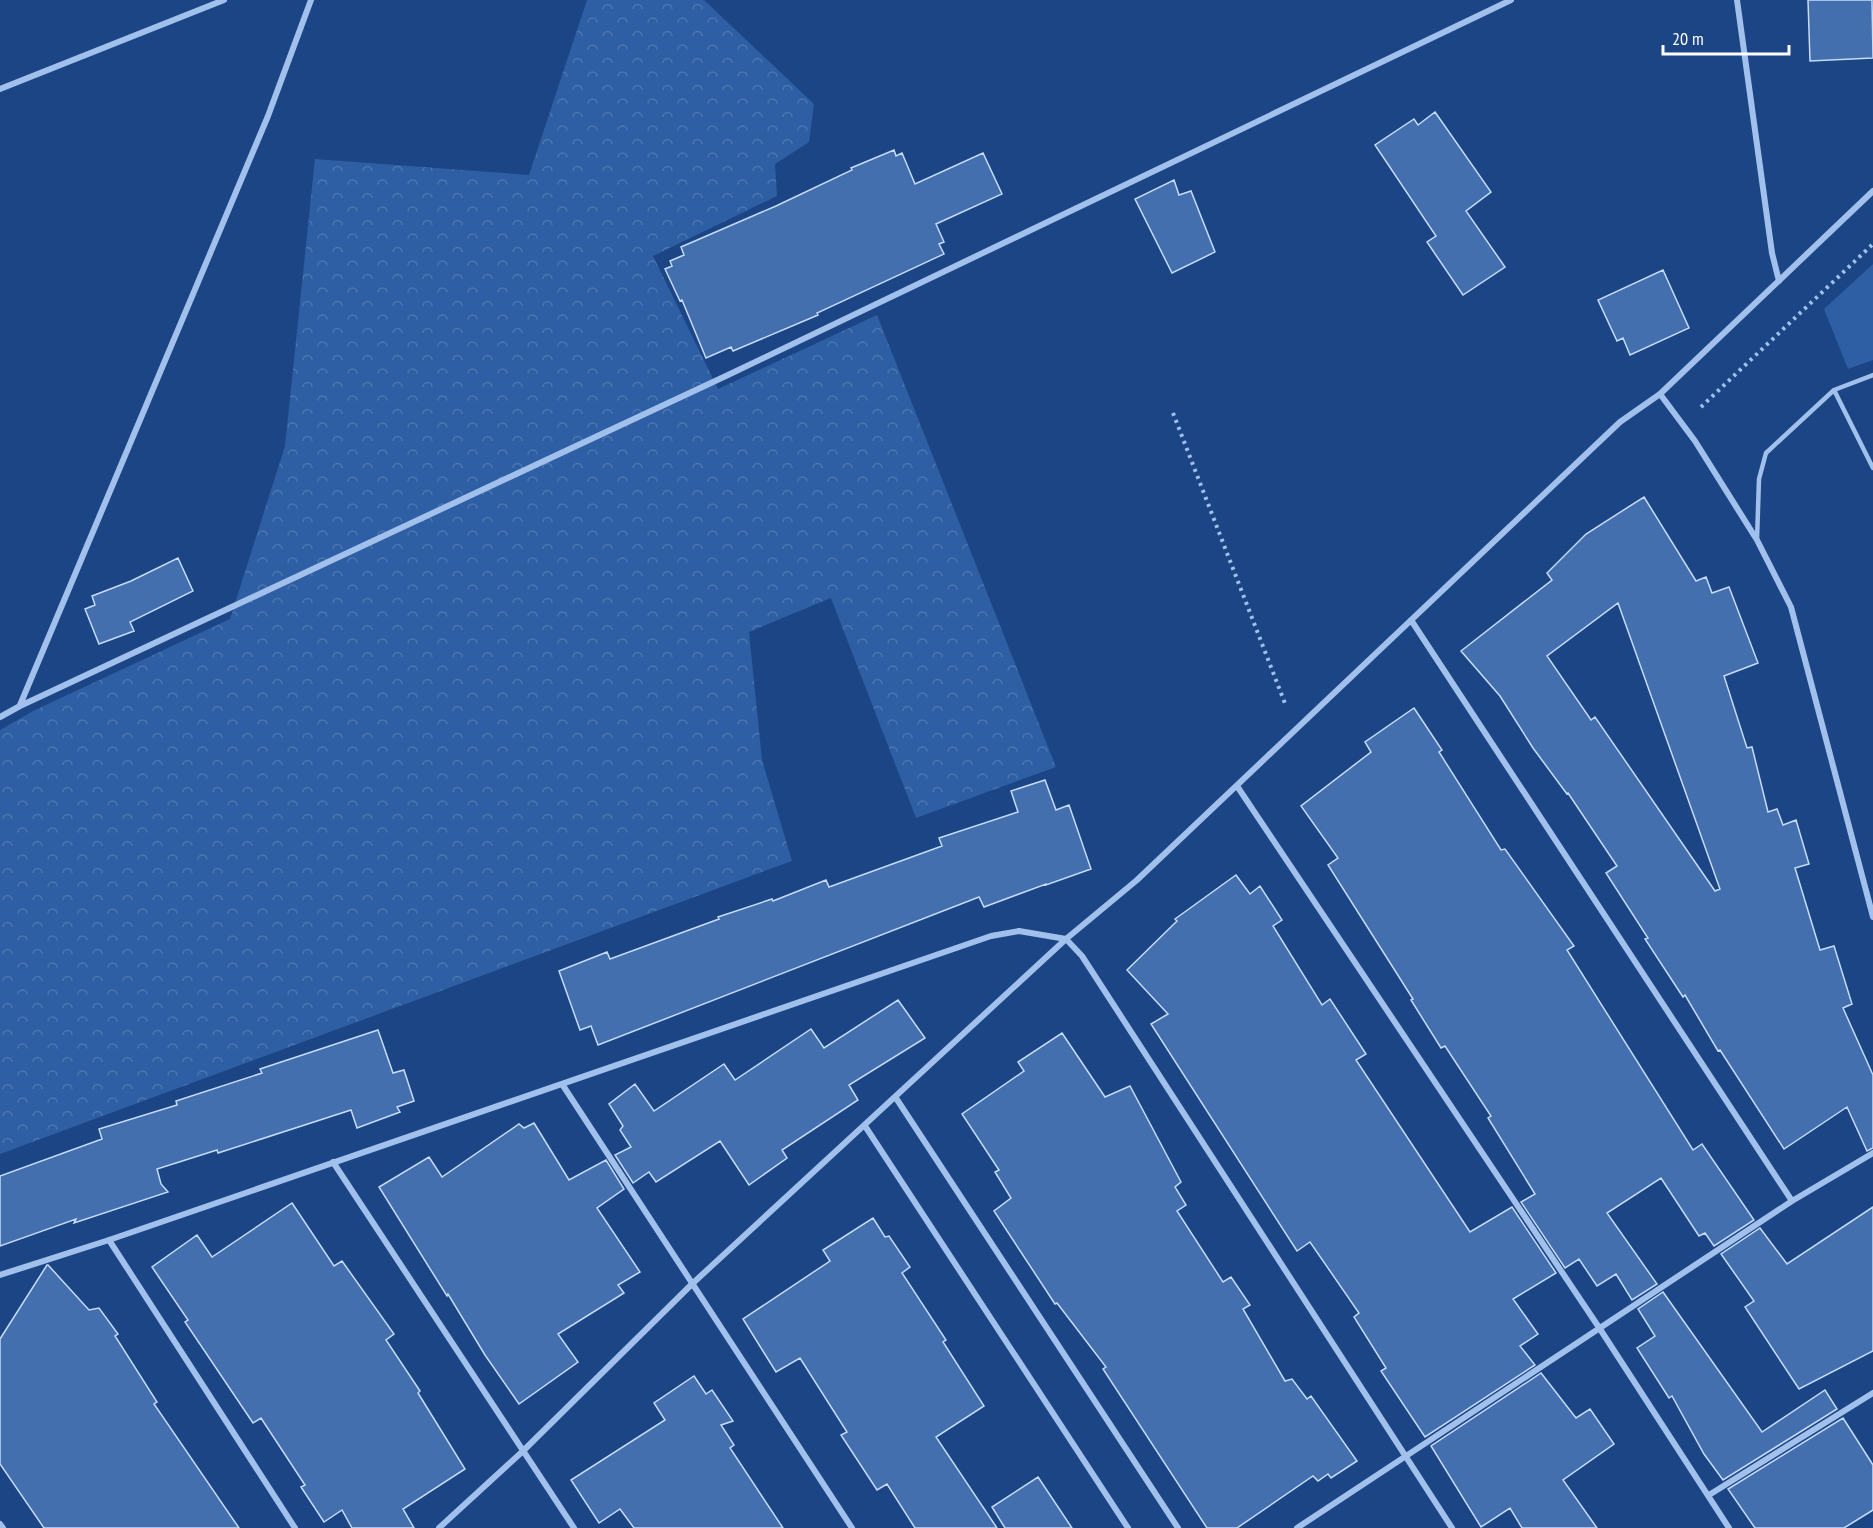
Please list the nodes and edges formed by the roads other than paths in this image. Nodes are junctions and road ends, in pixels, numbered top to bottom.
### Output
1 (224, 0) edge
2 (311, 0) edge
3 (1511, 0) edge
4 (1737, 0) edge
5 (0, 89) edge
6 (1873, 191) edge
7 (1779, 281) junction
8 (1873, 375) edge
9 (1834, 390) junction
10 (1660, 394) junction
11 (1873, 468) edge
12 (1757, 540) junction
13 (1411, 620) junction
14 (20, 705) junction
15 (0, 717) edge
16 (1237, 786) junction
17 (1873, 917) edge
18 (1066, 939) junction
19 (562, 1084) junction
20 (896, 1098) junction
21 (866, 1126) junction
22 (1873, 1153) edge
23 (333, 1162) junction
24 (1792, 1201) junction
25 (108, 1240) junction
26 (0, 1275) edge
27 (692, 1284) junction
28 (1600, 1329) junction
29 (1873, 1393) edge
30 (523, 1451) junction
31 (1406, 1456) junction
32 (1709, 1495) junction
33 (0, 1524) edge
34 (3, 1528) edge
35 (295, 1528) edge
36 (440, 1528) edge
37 (574, 1528) edge
38 (852, 1528) edge
39 (1128, 1528) edge
40 (1178, 1528) edge
41 (1297, 1528) edge
42 (1452, 1528) edge
43 (1729, 1528) edge

1 - 5 street
2 - 14 street
3 - 14 street
4 - 7 street
6 - 7 street
7 - 10 street
8 - 9 lane
9 - 11 lane
9 - 12 lane
10 - 12 street
10 - 13 street
12 - 17 street
13 - 16 street
13 - 24 street
14 - 15 street
16 - 18 street
16 - 28 street
18 - 19 street
18 - 20 street
18 - 31 street
19 - 23 street
19 - 27 street
20 - 21 street
20 - 40 street
21 - 27 street
21 - 39 street
22 - 24 street
23 - 25 street
23 - 30 street
24 - 28 street
25 - 26 street
25 - 35 street
27 - 30 street
27 - 38 street
28 - 31 street
28 - 32 street
29 - 32 street
30 - 36 street
30 - 37 street
31 - 41 street
31 - 42 street
32 - 43 street
33 - 34 street

